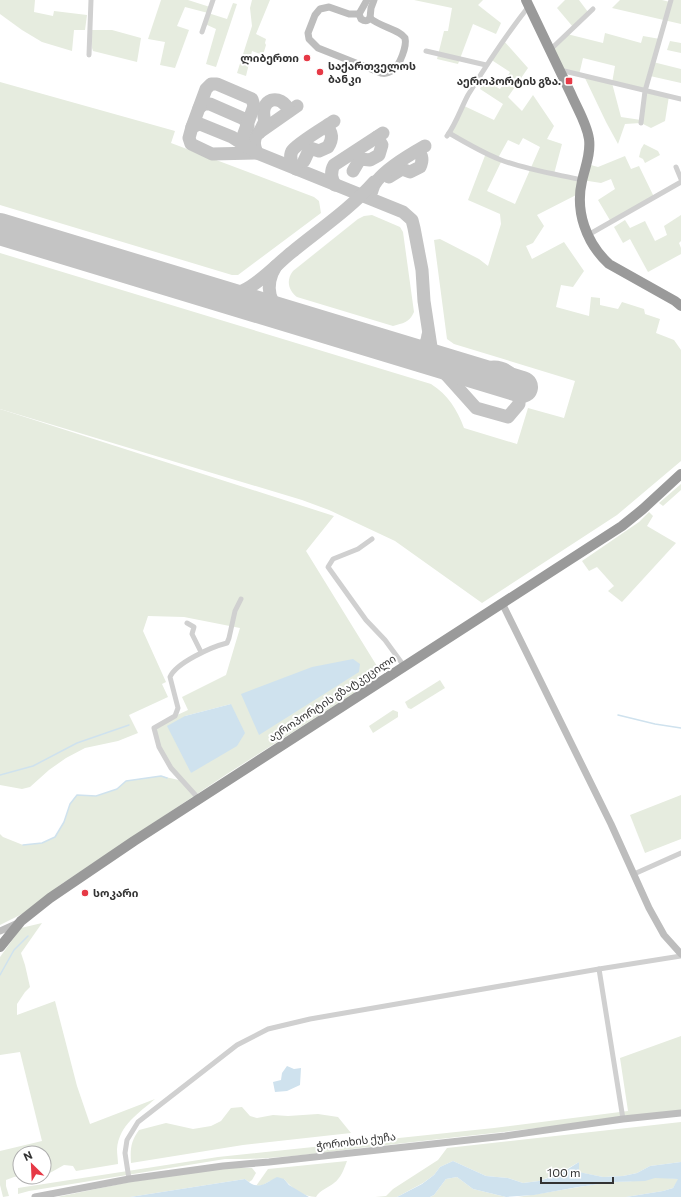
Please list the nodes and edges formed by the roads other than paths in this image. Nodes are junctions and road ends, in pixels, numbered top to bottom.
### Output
1 (91, 0) edge
2 (213, 0) edge
3 (367, 0) edge
4 (374, 0) edge
5 (671, 0) edge
6 (528, 2) edge
7 (593, 9) dead end
8 (361, 12) junction
9 (370, 15) junction
10 (202, 32) dead end
11 (550, 50) junction
12 (426, 51) dead end
13 (89, 55) dead end
14 (486, 65) junction
15 (560, 70) junction
16 (645, 90) junction
17 (681, 99) edge
18 (641, 123) dead end
19 (676, 167) dead end
20 (681, 179) edge
21 (582, 180) junction
22 (681, 182) edge
23 (588, 236) junction
24 (681, 306) edge
25 (681, 474) edge
26 (372, 539) dead end
27 (241, 599) dead end
28 (502, 603) junction
29 (187, 623) dead end
30 (201, 652) junction
31 (404, 666) junction
32 (199, 799) junction
33 (681, 853) edge
34 (634, 874) junction
35 (21, 921) junction
36 (0, 931) edge
37 (0, 948) edge
38 (681, 955) edge
39 (599, 969) junction
40 (681, 1113) edge
41 (623, 1119) junction
42 (128, 1179) junction
43 (35, 1197) edge

1 - 13 street
2 - 10 street
3 - 8 street
4 - 9 street
5 - 16 street
6 - 11 highway
6 - 14 street
7 - 11 street
8 - 9 street
8 - 9 street
8 - 9 street
11 - 15 highway
12 - 14 street
14 - 21 street
15 - 16 street
15 - 21 highway
16 - 17 street
16 - 18 street
19 - 20 street
21 - 23 highway
22 - 23 street
23 - 24 highway
25 - 28 highway, აეროპორტის გზატკეცილი
26 - 31 street
27 - 30 street
28 - 31 highway, აეროპორტის გზატკეცილი
28 - 34 street
29 - 30 street
30 - 32 street
31 - 32 highway, აეროპორტის გზატკეცილი
32 - 35 highway, აეროპორტის გზატკეცილი
33 - 34 street
34 - 38 street
35 - 36 street
35 - 37 highway, აეროპორტის გზატკეცილი
38 - 39 street
39 - 41 street
39 - 42 street
40 - 41 street, ჭოროხის ქუჩა
41 - 42 street, ჭოროხის ქუჩა
42 - 43 street, ჭოროხის ქუჩა

